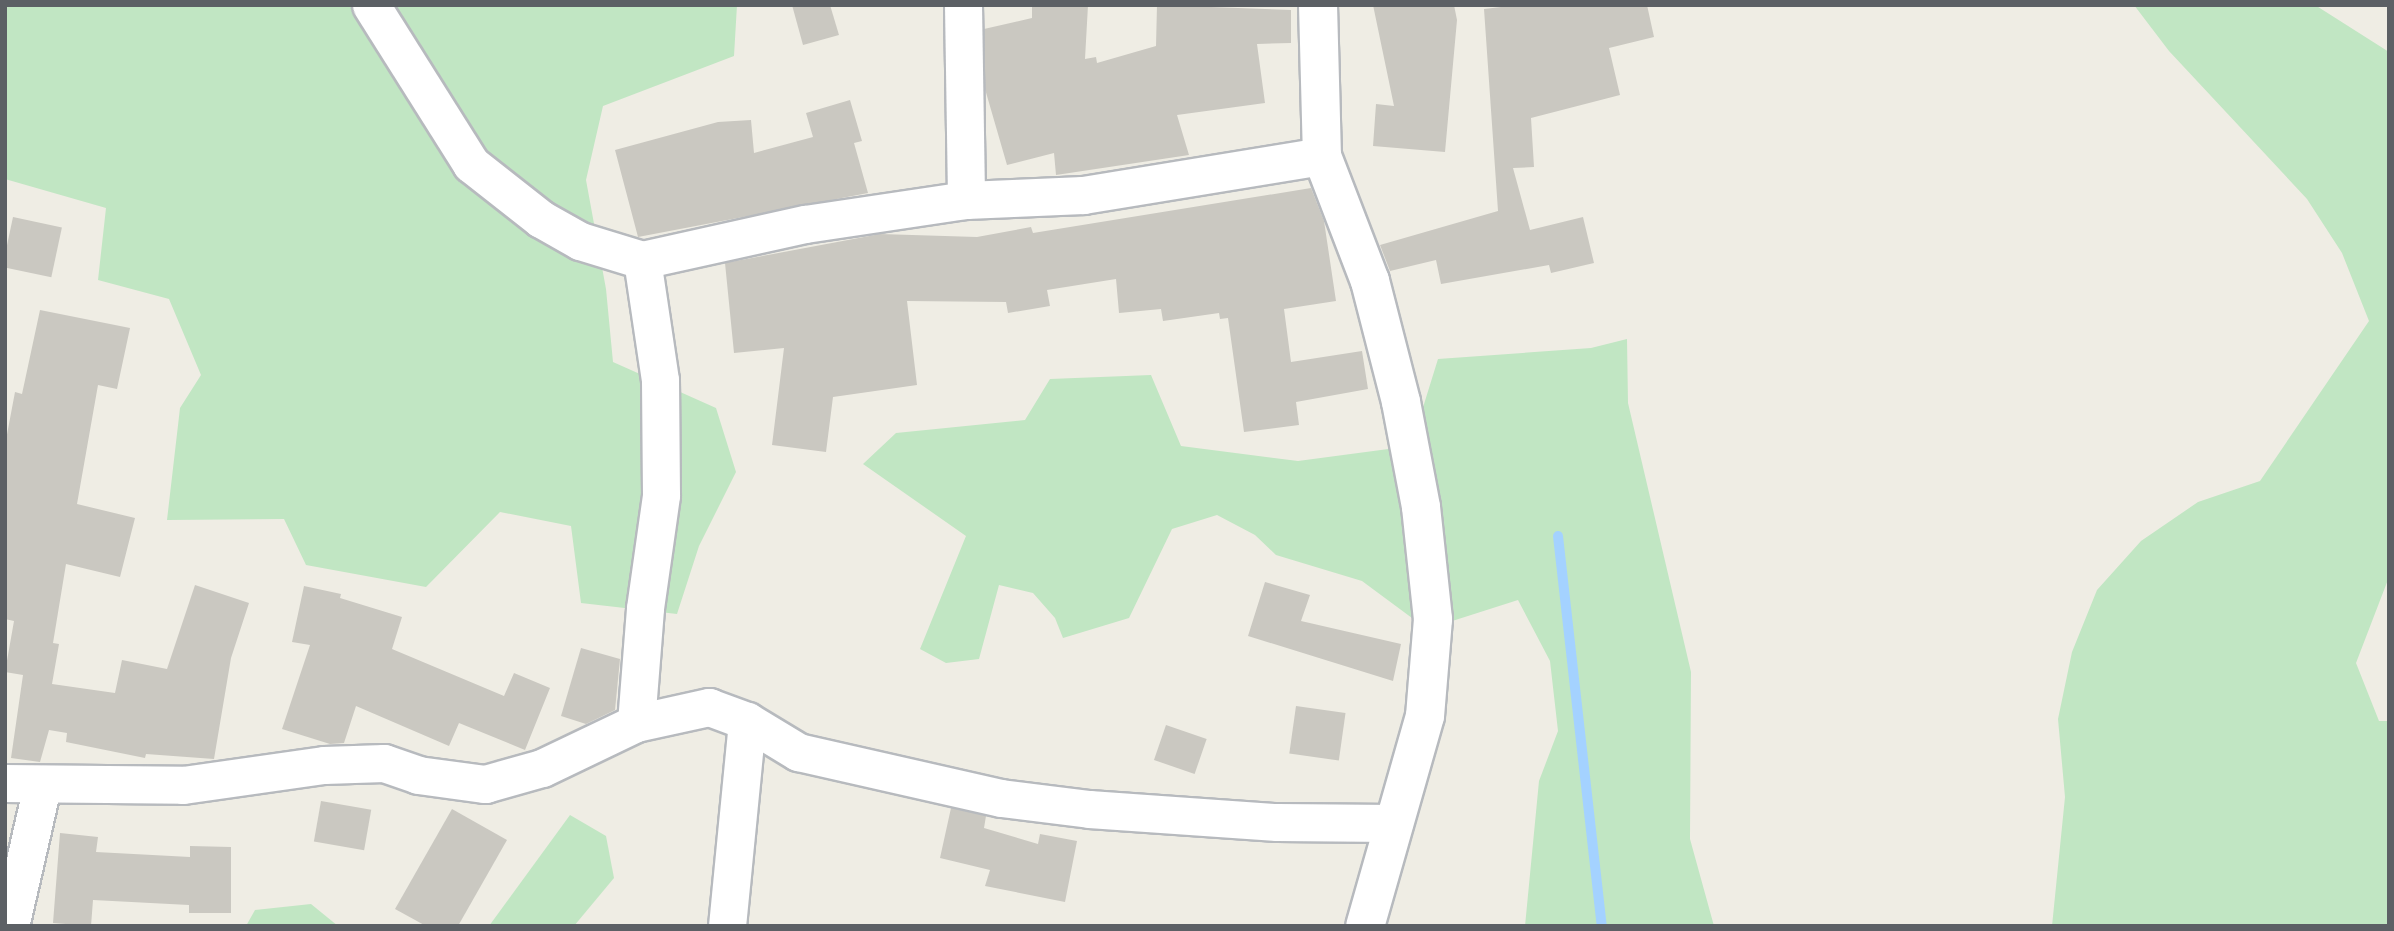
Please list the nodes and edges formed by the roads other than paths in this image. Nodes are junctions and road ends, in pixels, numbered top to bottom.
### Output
1 (371, 5) edge
2 (963, 5) edge
3 (1318, 5) edge
4 (1322, 156) junction
5 (966, 200) junction
6 (642, 260) junction
7 (747, 721) junction
8 (636, 723) junction
9 (5, 783) edge
10 (42, 786) junction
11 (1394, 823) junction
12 (10, 926) edge
13 (727, 926) edge
14 (1366, 926) edge

1 - 6 street
2 - 5 street
3 - 4 main road
4 - 5 street
4 - 11 main road
5 - 6 street
6 - 8 street
7 - 8 street
7 - 11 street
7 - 13 street
8 - 10 street
9 - 10 street
10 - 12 street
11 - 14 main road

